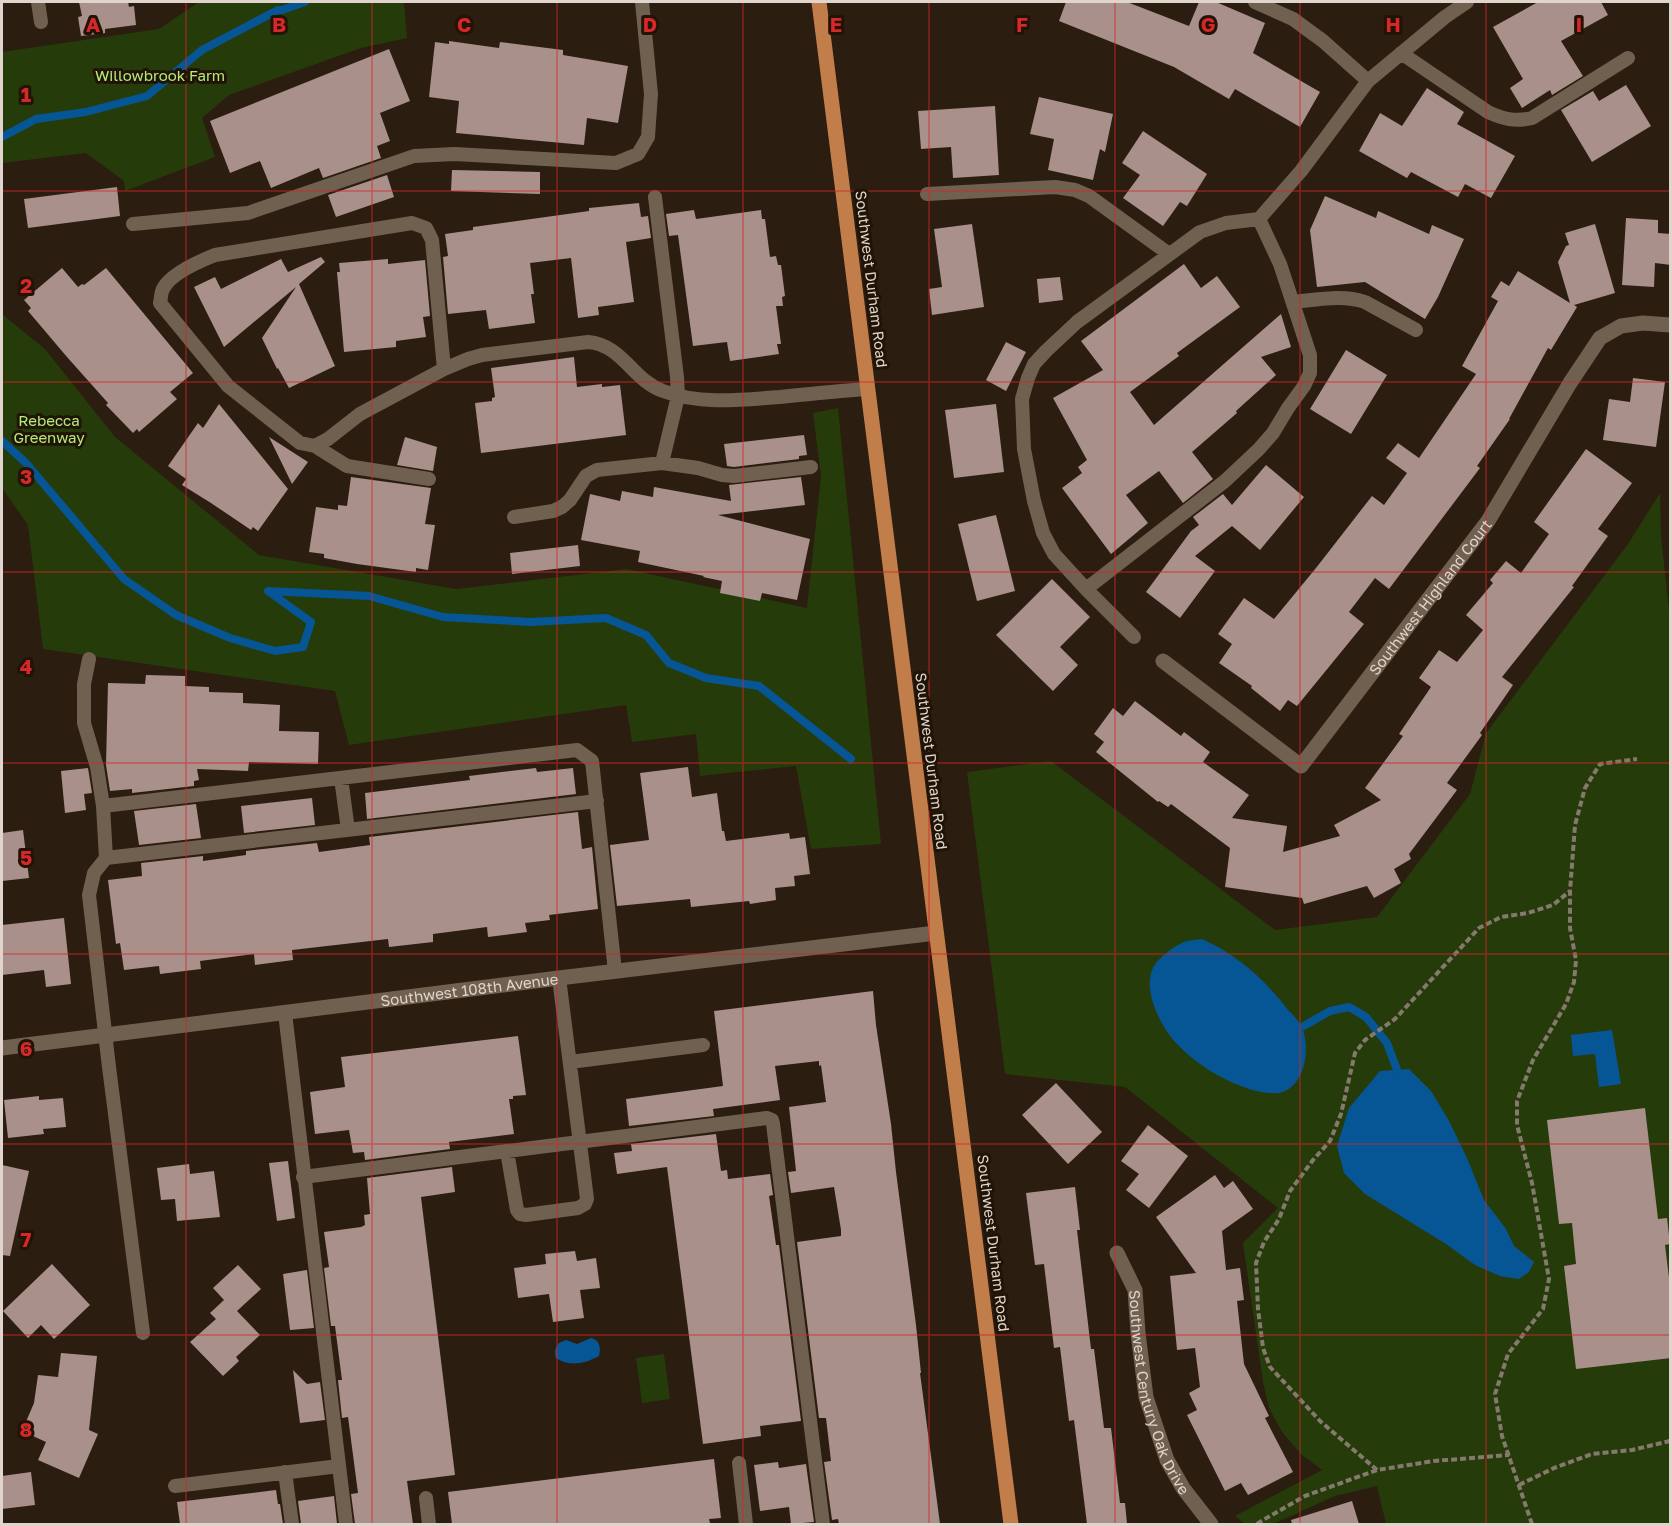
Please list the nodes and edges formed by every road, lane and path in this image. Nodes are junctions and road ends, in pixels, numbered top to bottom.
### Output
1 (38, 2) edge
2 (642, 2) edge
3 (819, 2) edge
4 (1255, 2) edge
5 (1467, 2) edge
6 (1282, 7) edge
7 (41, 22) dead end
8 (1401, 53) junction
9 (1628, 58) dead end
10 (1368, 81) junction
11 (927, 195) dead end
12 (655, 197) dead end
13 (1259, 219) junction
14 (134, 224) dead end
15 (1169, 254) junction
16 (1293, 302) junction
17 (1671, 325) edge
18 (1416, 330) dead end
19 (444, 369) junction
20 (867, 389) junction
21 (678, 396) junction
22 (315, 446) junction
23 (662, 463) junction
24 (811, 467) dead end
25 (429, 479) dead end
26 (514, 516) dead end
27 (1086, 589) junction
28 (1134, 637) dead end
29 (89, 659) dead end
30 (1163, 661) dead end
31 (1637, 759) dead end
32 (341, 778) junction
33 (597, 801) junction
34 (103, 806) junction
35 (348, 830) junction
36 (106, 858) junction
37 (1570, 891) junction
38 (936, 933) junction
39 (615, 971) junction
40 (559, 978) junction
41 (285, 1013) junction
42 (105, 1035) junction
43 (703, 1045) dead end
44 (2, 1048) edge
45 (570, 1062) junction
46 (580, 1142) junction
47 (507, 1151) junction
48 (303, 1177) junction
49 (1117, 1253) dead end
50 (143, 1333) dead end
51 (1671, 1441) edge
52 (1509, 1455) junction
53 (739, 1463) dead end
54 (339, 1466) junction
55 (1377, 1470) junction
56 (285, 1472) junction
57 (175, 1485) dead end
58 (1519, 1485) junction
59 (426, 1498) dead end
60 (292, 1524) edge
61 (346, 1524) edge
62 (429, 1524) edge
63 (747, 1524) edge
64 (823, 1524) edge
65 (1011, 1524) edge
66 (1211, 1524) edge
67 (1257, 1524) edge
68 (1532, 1524) edge

1 - 7 lane
2 - 14 lane
3 - 20 main road, Southwest Durham Road
4 - 6 lane
5 - 8 lane
6 - 10 lane
8 - 9 lane
8 - 10 lane
10 - 13 lane
11 - 15 lane
12 - 21 lane
13 - 15 lane
13 - 16 lane
15 - 27 lane
16 - 18 lane
16 - 27 lane
17 - 30 street, Southwest Highland Court
19 - 21 lane
19 - 22 lane
19 - 22 lane
20 - 21 lane
20 - 38 main road, Southwest Durham Road
21 - 23 lane
22 - 25 lane
23 - 24 lane
23 - 26 lane
27 - 28 lane
29 - 34 lane
31 - 37 path
32 - 33 lane
32 - 34 lane
32 - 35 lane
33 - 35 lane
33 - 39 lane
34 - 36 lane
35 - 36 lane
36 - 42 lane
37 - 52 path
37 - 55 path
38 - 39 street, Southwest 108th Avenue
38 - 65 main road, Southwest Durham Road
39 - 40 street, Southwest 108th Avenue
40 - 41 street, Southwest 108th Avenue
40 - 45 lane
41 - 42 street, Southwest 108th Avenue
41 - 48 lane
42 - 44 street, Southwest 108th Avenue
42 - 50 lane
43 - 45 lane
45 - 46 lane
46 - 47 lane
46 - 47 lane
46 - 64 lane
47 - 48 lane
48 - 54 lane
49 - 66 street, Southwest Century Oak Drive
51 - 58 path
52 - 55 path
52 - 58 path
53 - 63 lane
54 - 56 lane
54 - 61 lane
55 - 67 path
56 - 57 lane
56 - 60 lane
58 - 68 path
59 - 62 lane

